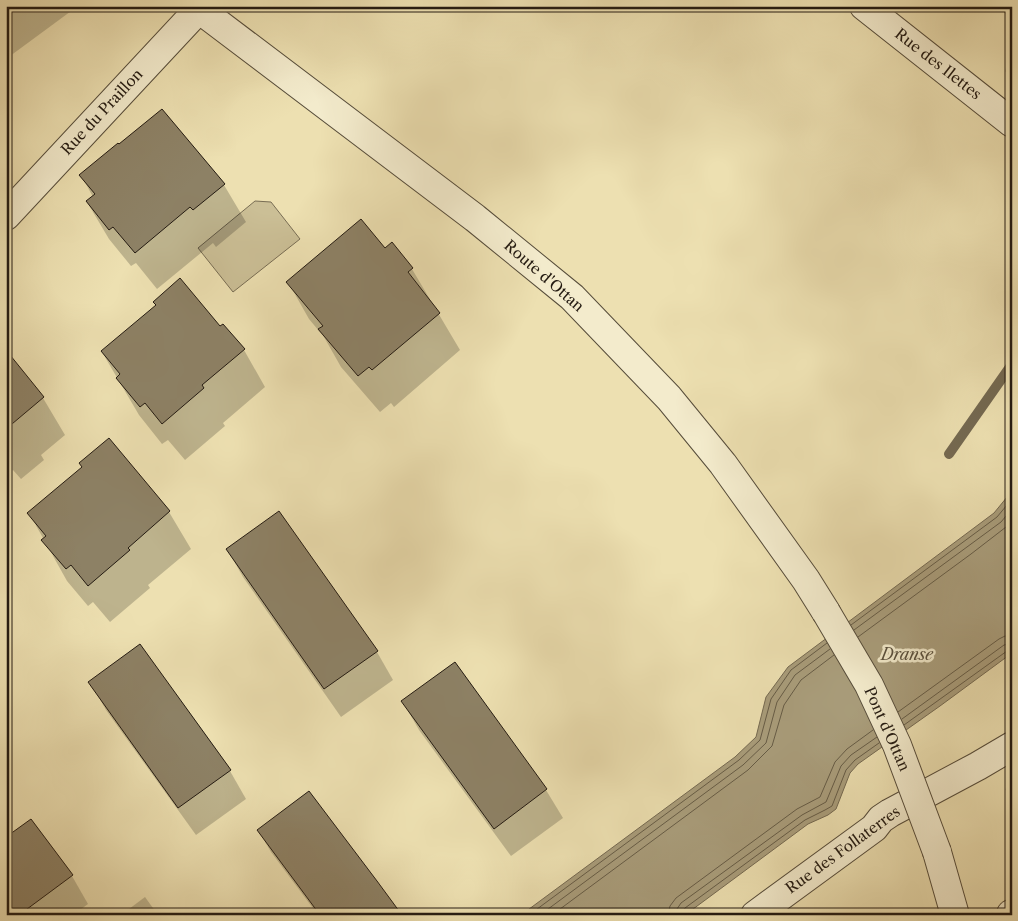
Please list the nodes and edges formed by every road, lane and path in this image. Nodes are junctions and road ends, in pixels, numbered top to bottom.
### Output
1 (864, 6) edge
2 (197, 7) edge
3 (1012, 123) edge
4 (6, 216) edge
5 (826, 612) joint
6 (1012, 746) edge
7 (755, 915) edge
8 (955, 915) edge

1 - 3 street, Rue des Ilettes
2 - 4 street, Rue du Praillon
2 - 5 street, Route d'Ottan
5 - 8 street, Pont d'Ottan, bridge
6 - 7 street, Rue des Follaterres

